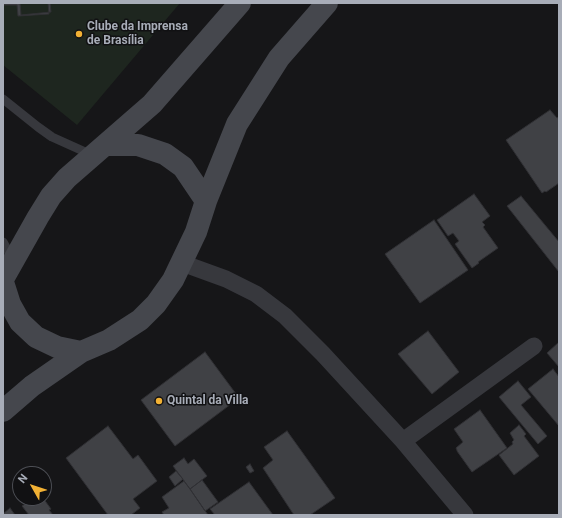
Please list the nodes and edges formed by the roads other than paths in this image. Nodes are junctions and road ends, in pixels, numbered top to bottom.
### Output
1 (240, 3) edge
2 (327, 3) edge
3 (3, 99) edge
4 (99, 151) junction
5 (206, 201) junction
6 (3, 242) edge
7 (182, 263) junction
8 (8, 270) edge
9 (3, 282) edge
10 (534, 346) dead end
11 (81, 352) junction
12 (3, 411) edge
13 (403, 440) junction
14 (465, 515) edge

1 - 4 main road
2 - 5 main road
3 - 4 lane
4 - 5 main road
4 - 8 main road
5 - 7 main road
6 - 8 lane
7 - 11 main road
7 - 13 street
9 - 11 main road
10 - 13 street
11 - 12 main road
13 - 14 street

